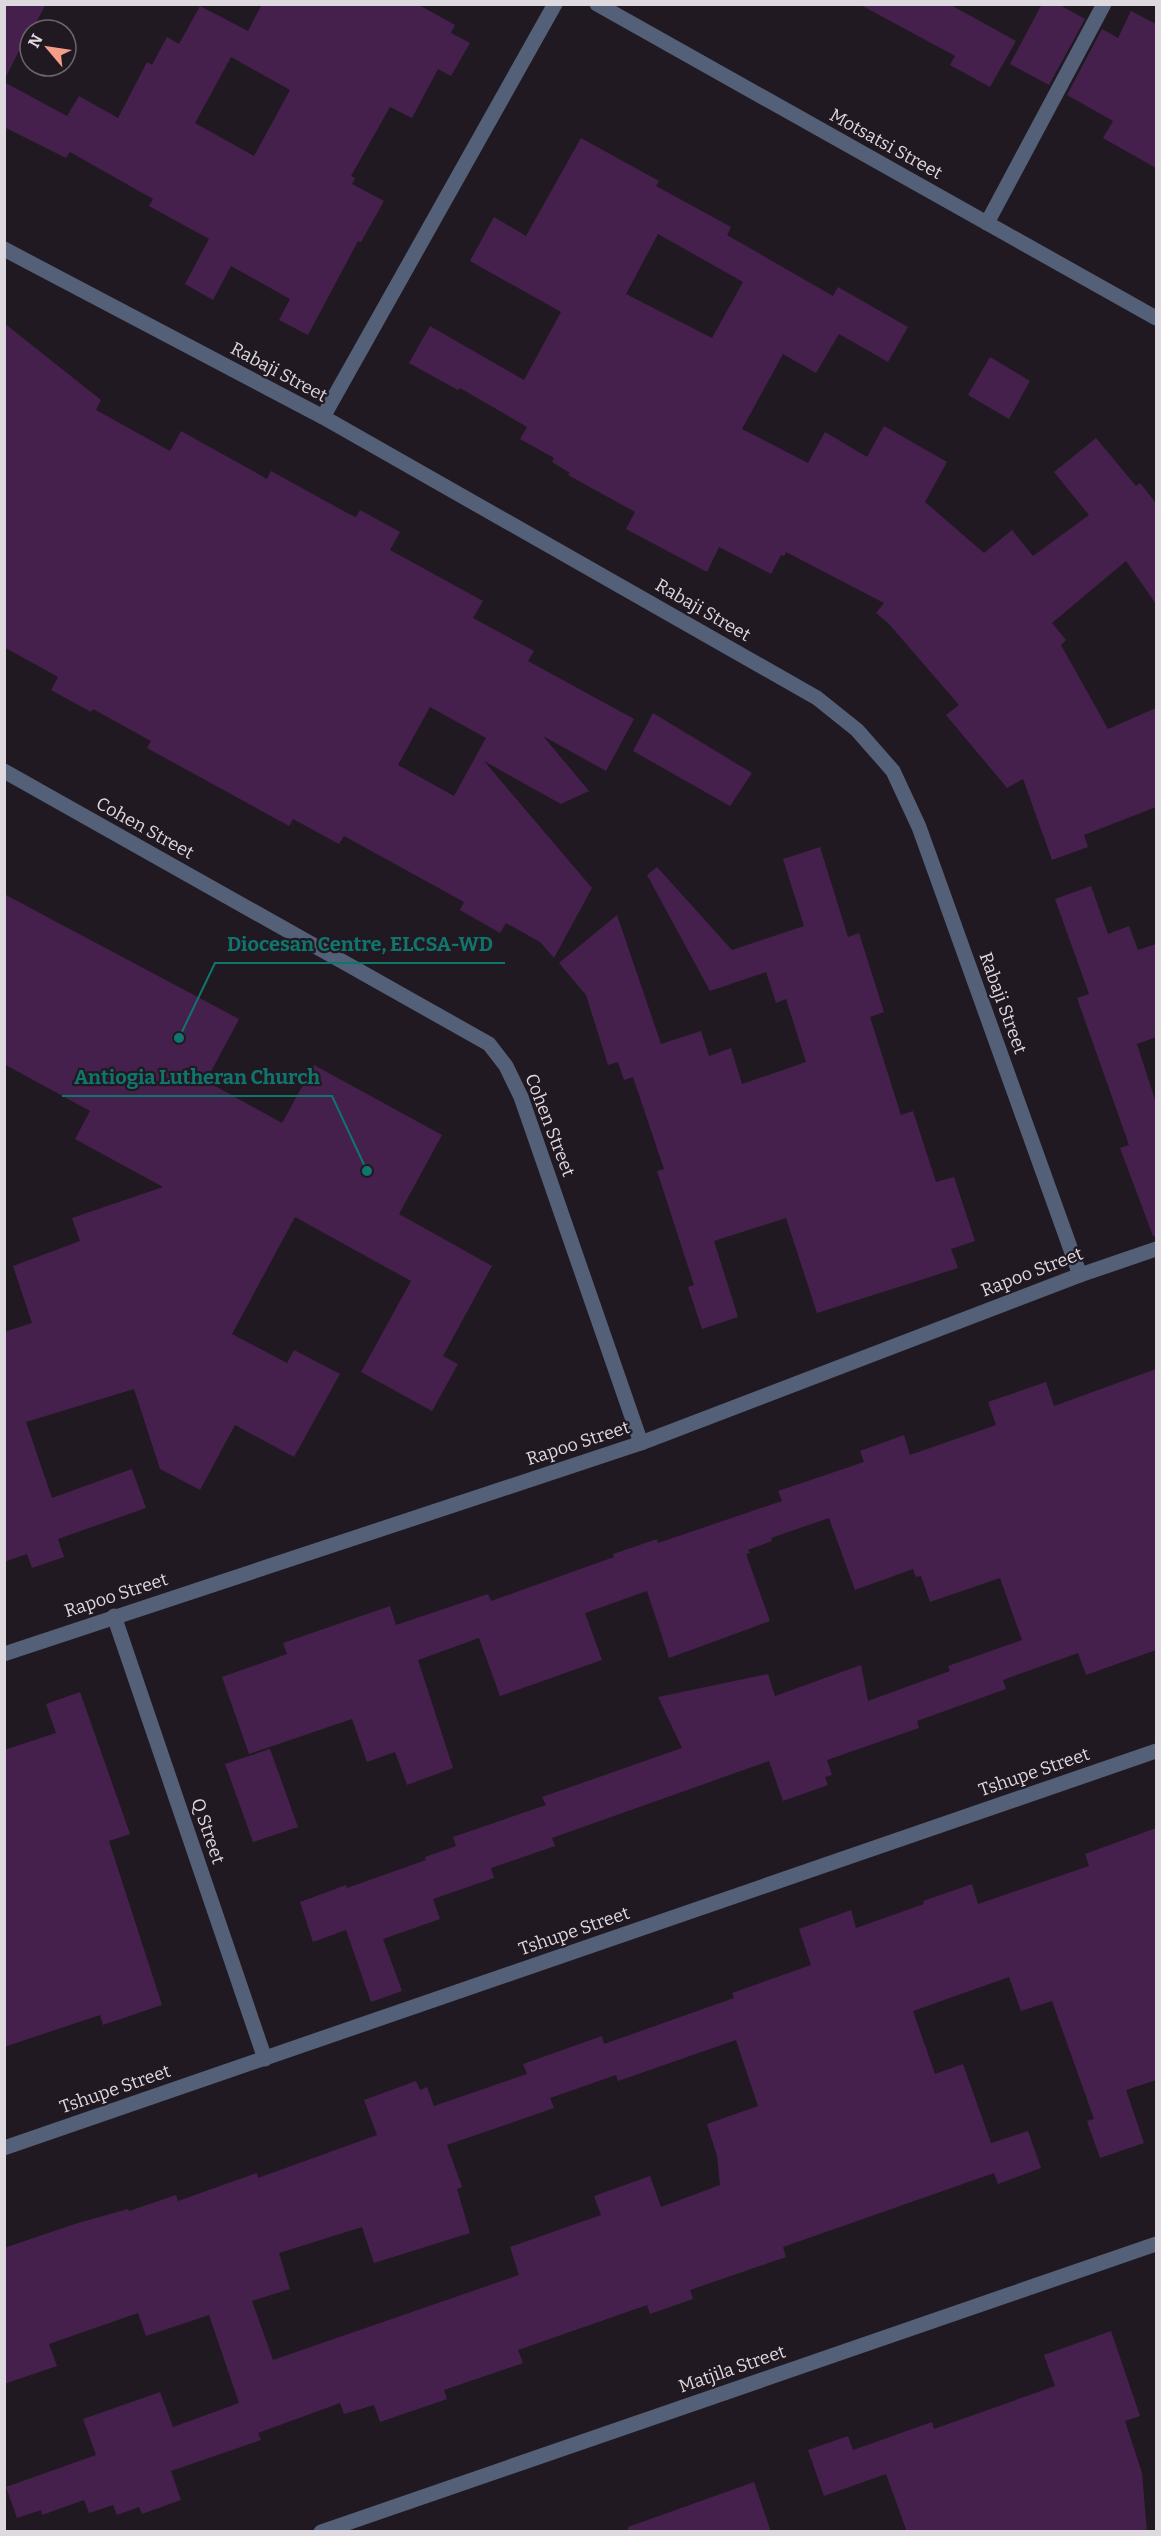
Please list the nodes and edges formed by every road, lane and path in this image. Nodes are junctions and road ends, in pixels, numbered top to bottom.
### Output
1 (555, 4) edge
2 (597, 4) edge
3 (1104, 4) edge
4 (987, 223) junction
5 (4, 249) edge
6 (1156, 318) edge
7 (324, 417) junction
8 (4, 771) edge
9 (1156, 1249) edge
10 (1080, 1275) junction
11 (641, 1443) junction
12 (114, 1616) junction
13 (4, 1654) edge
14 (1156, 1750) edge
15 (265, 2058) junction
16 (4, 2148) edge
17 (1156, 2244) edge
18 (321, 2532) edge

1 - 7 street
2 - 4 street, Motsatsi Street
3 - 4 street
4 - 6 street, Motsatsi Street
5 - 7 street, Rabaji Street
7 - 10 street, Rabaji Street
8 - 11 street, Cohen Street
9 - 10 street, Rapoo Street
10 - 11 street, Rapoo Street
11 - 12 street, Rapoo Street
12 - 13 street, Rapoo Street
12 - 15 street, Q Street
14 - 15 street, Tshupe Street
15 - 16 street, Tshupe Street
17 - 18 street, Matjila Street

